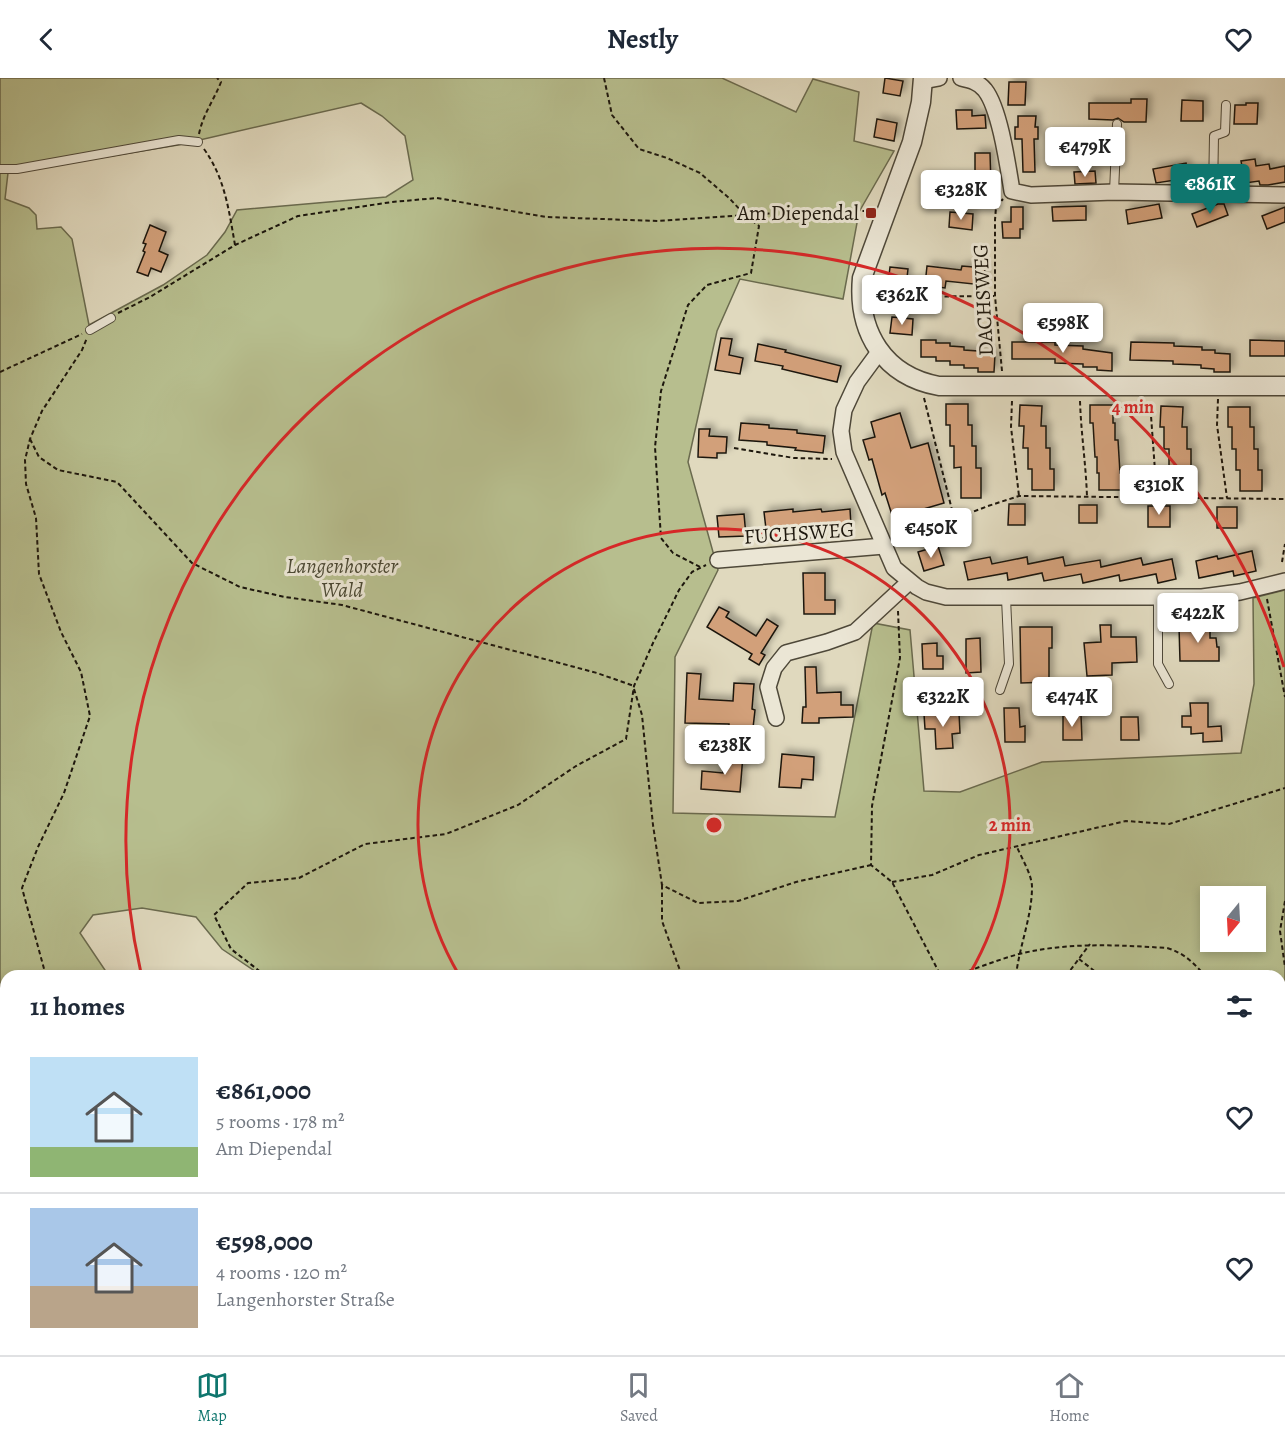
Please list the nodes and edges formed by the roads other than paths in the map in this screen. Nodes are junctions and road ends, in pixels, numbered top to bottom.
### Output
1 (960, 78) edge
2 (928, 79) edge
3 (1226, 105) dead end
4 (1117, 124) dead end
5 (198, 142) road end
6 (0, 169) edge
7 (1114, 192) junction
8 (1213, 194) junction
9 (1285, 195) edge
10 (111, 318) road end
11 (90, 330) road end
12 (879, 352) junction
13 (1285, 386) edge
14 (888, 545) junction
15 (718, 560) road end
16 (1285, 581) edge
17 (909, 582) junction
18 (1006, 598) junction
19 (1158, 598) junction
20 (1168, 684) dead end
21 (1000, 690) dead end
22 (776, 718) dead end

1 - 7 street
2 - 12 street
3 - 8 lane
4 - 7 lane
5 - 6 lane
7 - 8 street
8 - 9 street
10 - 11 lane
12 - 13 street
12 - 14 street
14 - 15 street, FUCHSWEG
14 - 17 street
16 - 19 street
17 - 18 street
17 - 22 street
18 - 19 street
18 - 21 lane
19 - 20 lane

